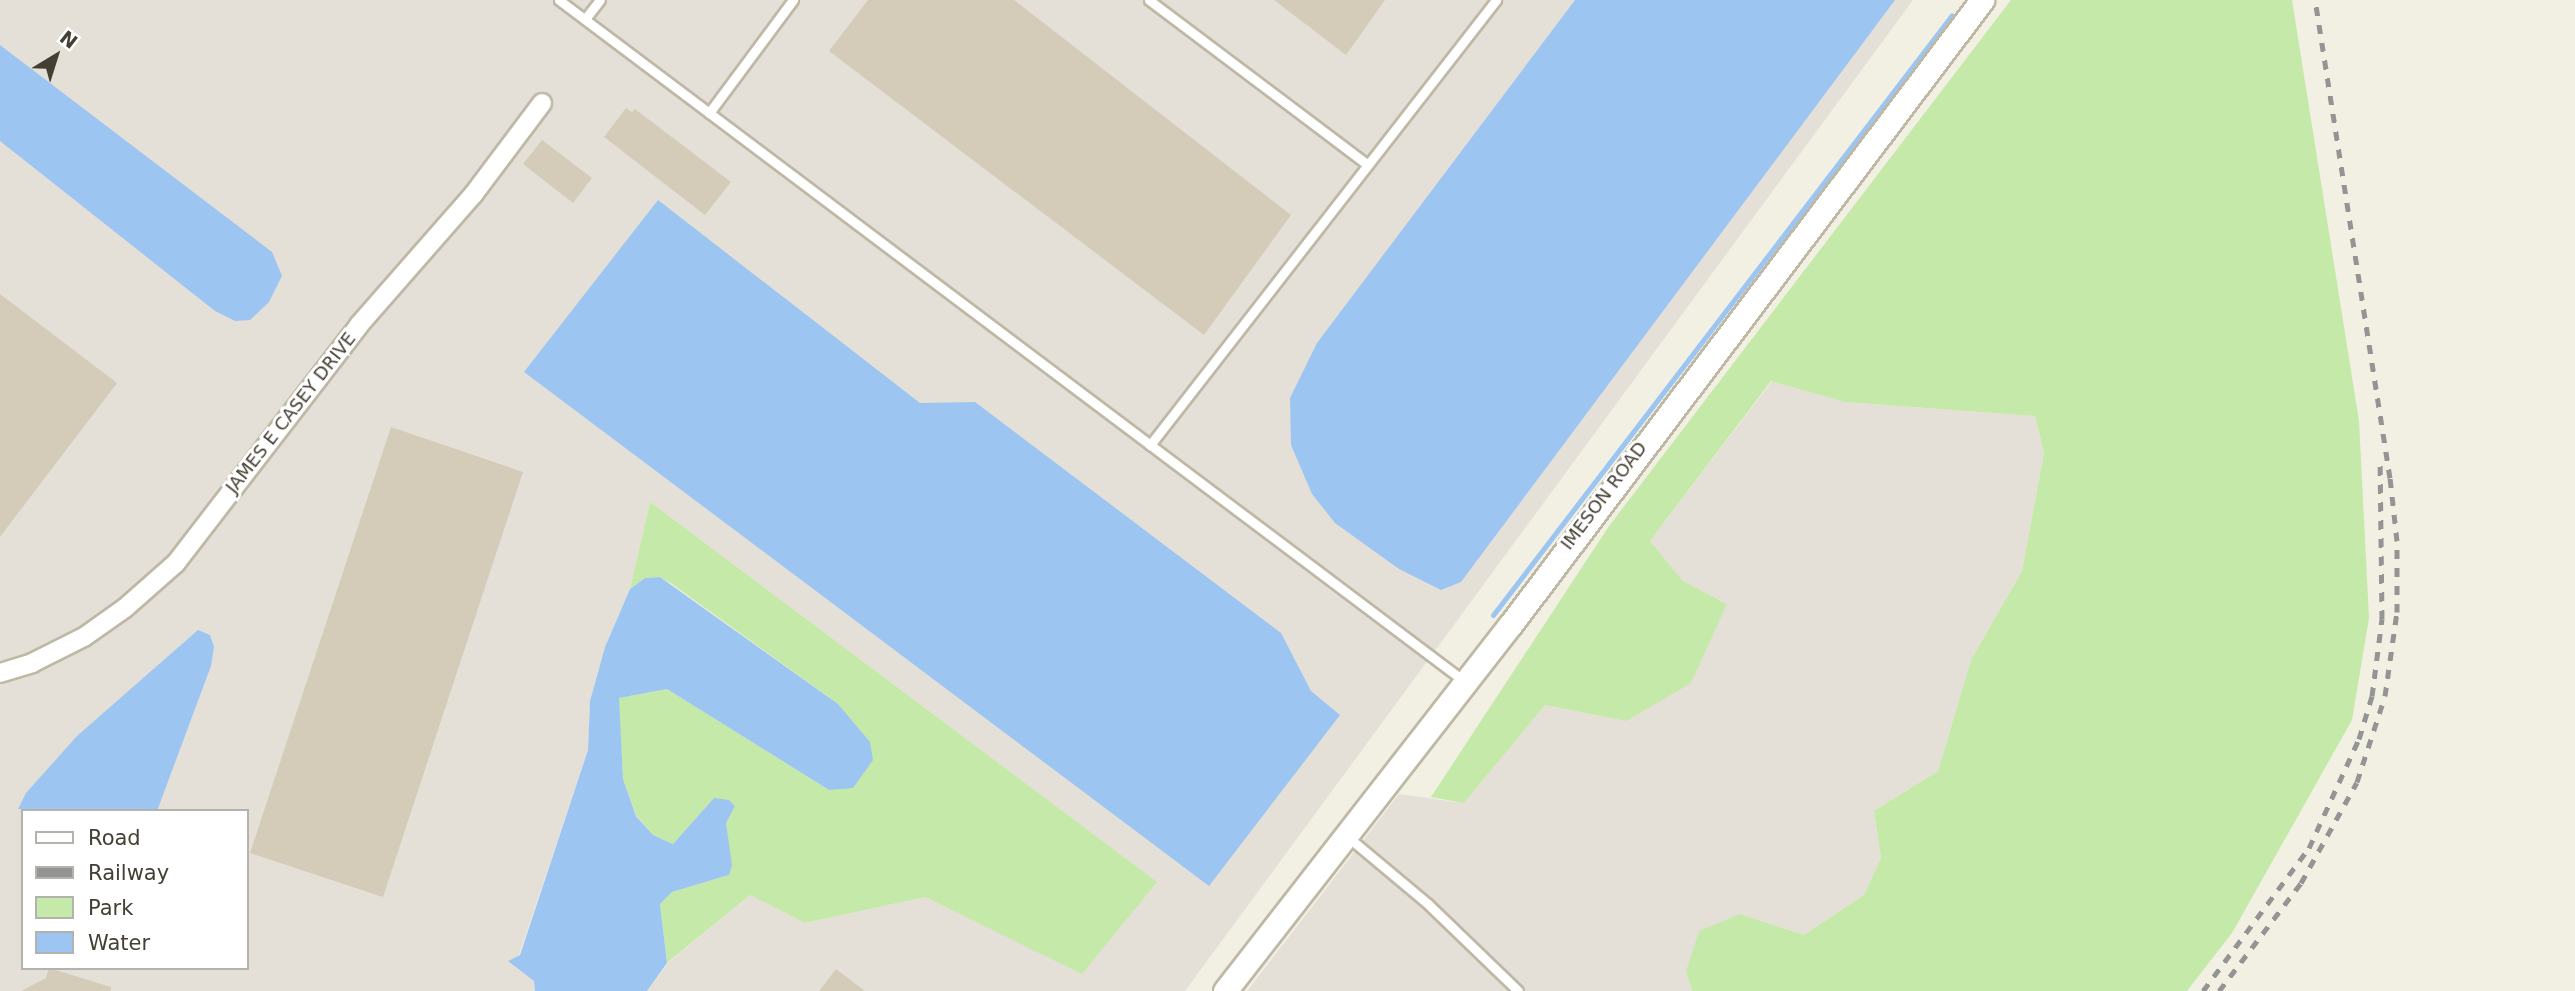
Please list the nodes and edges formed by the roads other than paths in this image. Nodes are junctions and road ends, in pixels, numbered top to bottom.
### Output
1 (559, 0) edge
2 (600, 0) edge
3 (793, 0) edge
4 (1149, 0) edge
5 (1496, 0) edge
6 (1982, 0) edge
7 (585, 19) junction
8 (542, 103) dead end
9 (709, 113) junction
10 (1368, 165) junction
11 (1150, 445) junction
12 (0, 673) edge
13 (1464, 681) junction
14 (1346, 836) junction
15 (1225, 991) edge
16 (1518, 991) edge

1 - 7 lane
2 - 7 lane
3 - 9 lane
4 - 10 lane
5 - 10 lane
6 - 13 street, IMESON ROAD
7 - 9 lane
8 - 12 street, JAMES E CASEY DRIVE
9 - 11 lane
10 - 11 lane
11 - 13 lane
13 - 14 street, IMESON ROAD
14 - 15 street, IMESON ROAD
14 - 16 lane

